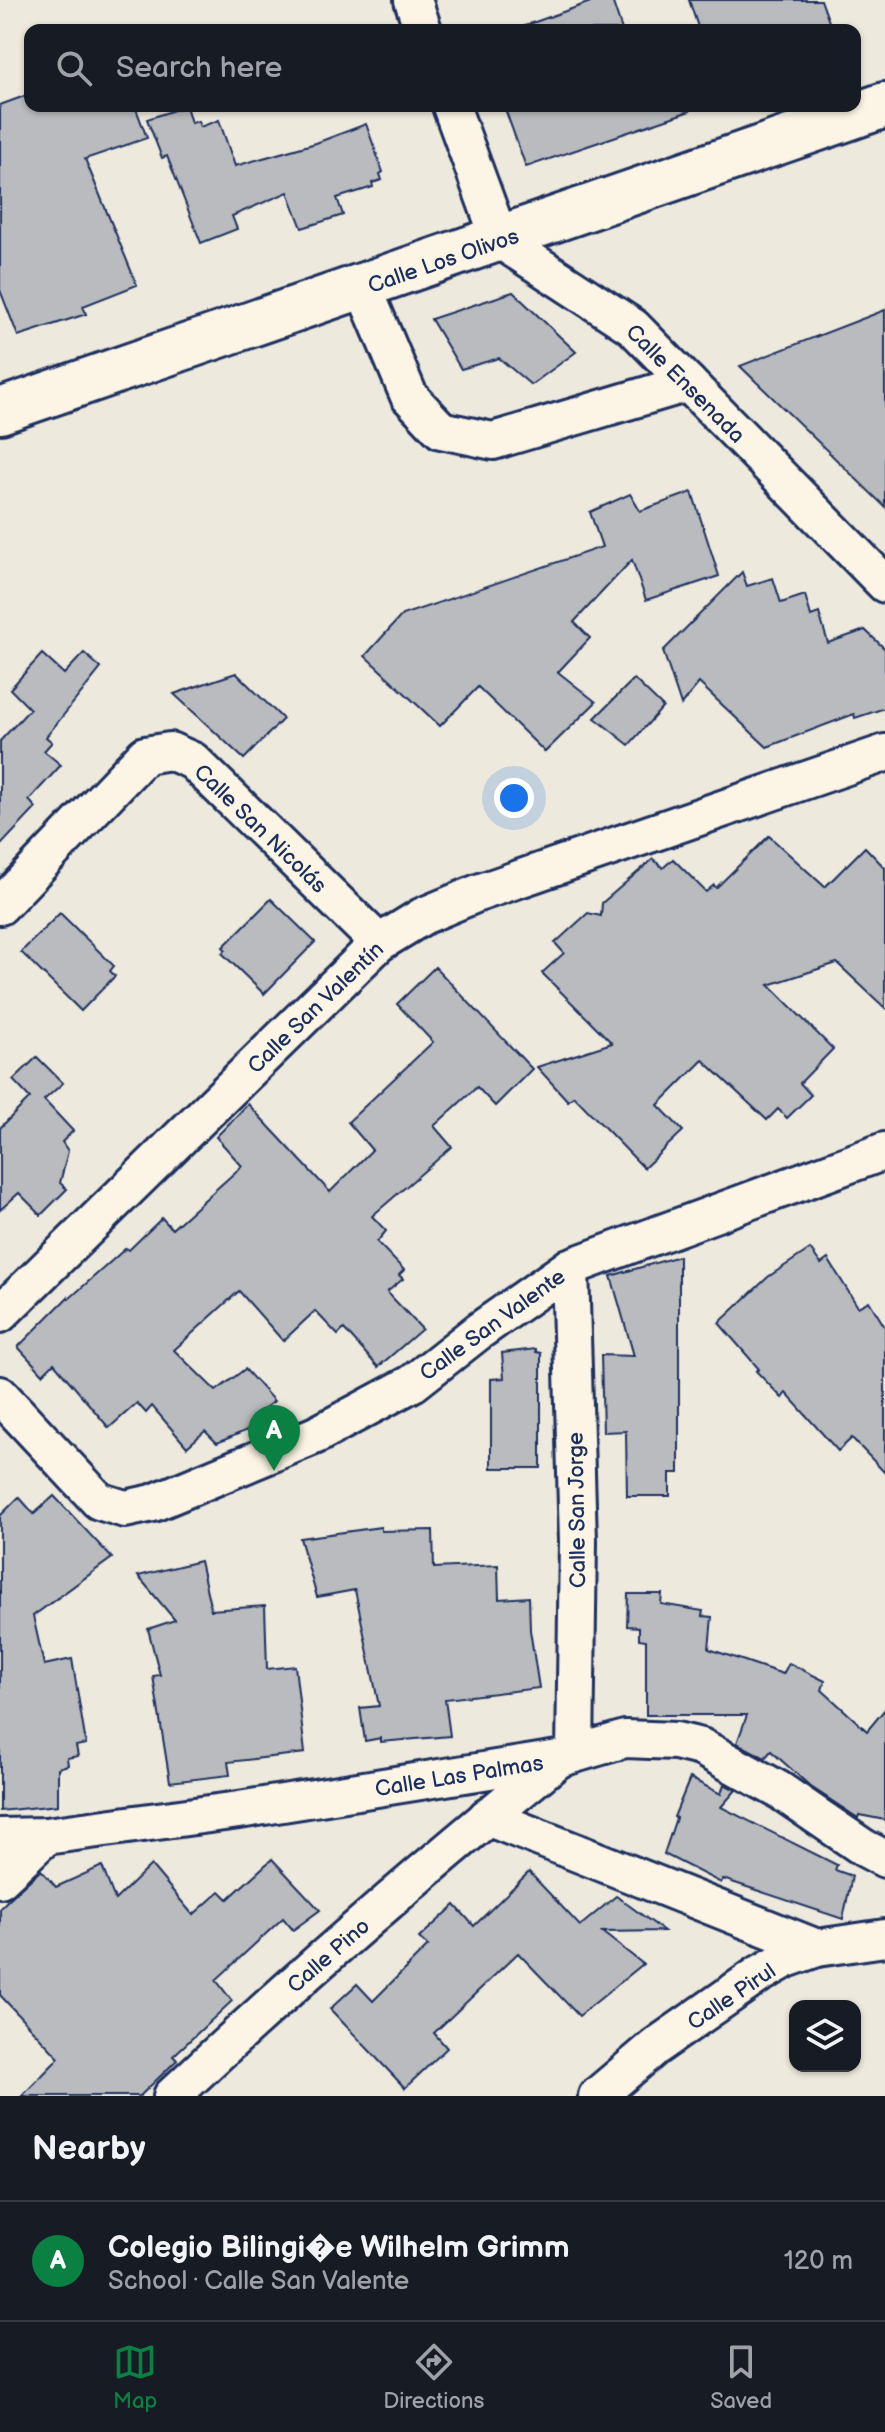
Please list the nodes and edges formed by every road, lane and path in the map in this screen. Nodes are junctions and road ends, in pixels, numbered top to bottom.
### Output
1 (413, 0) edge
2 (421, 24) edge
3 (885, 105) edge
4 (453, 112) edge
5 (500, 240) junction
6 (363, 287) junction
7 (688, 383) junction
8 (0, 411) edge
9 (885, 584) edge
10 (885, 753) edge
11 (0, 906) edge
12 (379, 943) junction
13 (885, 1151) edge
14 (570, 1267) junction
15 (0, 1314) edge
16 (0, 1395) edge
17 (567, 1756) junction
18 (487, 1817) junction
19 (46, 1836) junction
20 (0, 1837) edge
21 (885, 1859) edge
22 (0, 1879) edge
23 (885, 1938) edge
24 (817, 1948) junction
25 (172, 2096) edge
26 (597, 2096) edge

1 - 2 street
3 - 5 main road, Calle Los Olivos
4 - 5 street
5 - 6 main road, Calle Los Olivos
5 - 7 street, Calle Ensenada
6 - 7 street
6 - 8 main road, Calle Los Olivos
7 - 9 street, Calle Ensenada
10 - 12 street, Calle San Valentín
11 - 12 street, Calle San Nicolás
12 - 15 street, Calle San Valentín
13 - 14 street, Calle San Valente
14 - 16 street, Calle San Valente
14 - 17 street, Calle San Jorge
17 - 18 street, Calle Pino
17 - 19 street, Calle Las Palmas
17 - 21 street, Calle Las Palmas
18 - 24 street
18 - 25 street, Calle Pino
19 - 20 street, Calle Las Palmas
19 - 22 street
23 - 24 street, Calle Pirul
24 - 26 street, Calle Pirul

